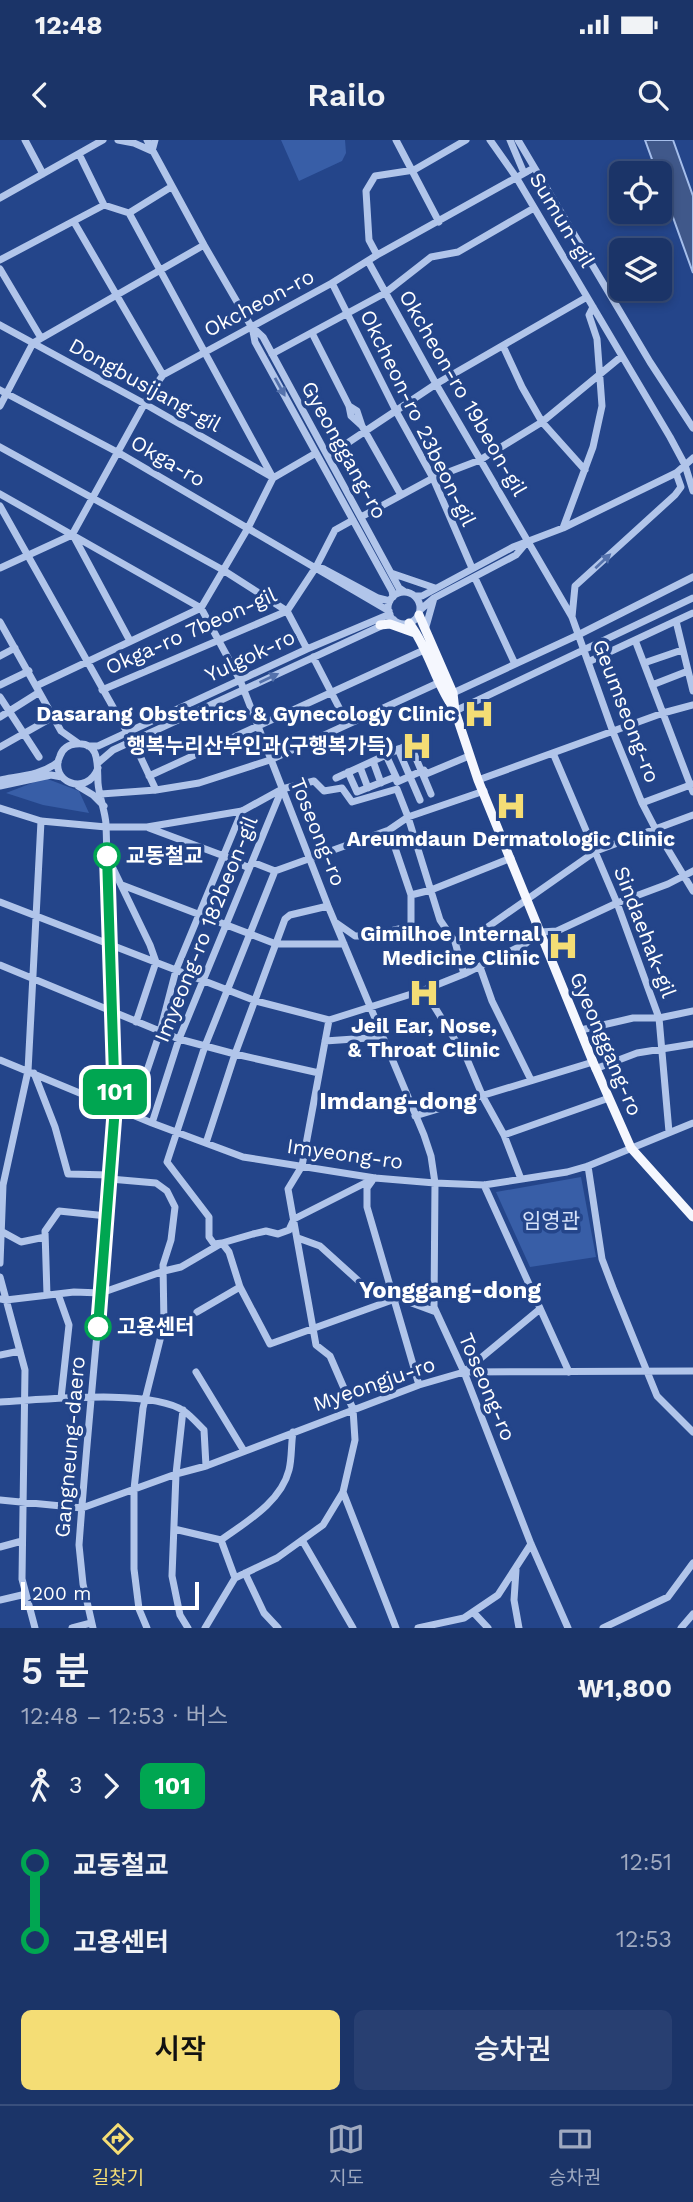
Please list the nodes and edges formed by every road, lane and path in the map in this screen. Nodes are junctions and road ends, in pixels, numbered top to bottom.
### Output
1 (25, 140) edge
2 (103, 140) edge
3 (118, 140) edge
4 (147, 140) edge
5 (155, 140) edge
6 (396, 140) edge
7 (467, 140) edge
8 (489, 140) edge
9 (510, 140) edge
10 (518, 140) edge
11 (152, 151) junction
12 (79, 154) junction
13 (414, 170) junction
14 (523, 173) junction
15 (43, 174) junction
16 (171, 187) junction
17 (0, 198) edge
18 (104, 205) junction
19 (534, 208) junction
20 (129, 213) junction
21 (74, 222) junction
22 (439, 222) junction
23 (204, 245) junction
24 (377, 255) junction
25 (0, 260) edge
26 (368, 261) junction
27 (0, 269) edge
28 (160, 269) junction
29 (332, 284) junction
30 (117, 293) junction
31 (385, 293) junction
32 (587, 297) junction
33 (593, 307) junction
34 (348, 315) junction
35 (0, 325) edge
36 (251, 326) junction
37 (312, 333) junction
38 (41, 338) junction
39 (33, 343) junction
40 (503, 346) junction
41 (204, 352) junction
42 (272, 354) junction
43 (622, 356) junction
44 (163, 374) junction
45 (599, 375) junction
46 (436, 384) junction
47 (4, 392) edge
48 (145, 404) junction
49 (0, 406) edge
50 (396, 411) junction
51 (542, 422) junction
52 (693, 428) edge
53 (364, 429) junction
54 (0, 447) edge
55 (119, 453) junction
56 (316, 453) junction
57 (328, 456) junction
58 (693, 458) edge
59 (480, 460) junction
60 (685, 465) junction
61 (585, 470) junction
62 (676, 473) junction
63 (273, 478) junction
64 (433, 478) junction
65 (693, 492) edge
66 (0, 494) edge
67 (401, 495) junction
68 (93, 498) junction
69 (0, 506) edge
70 (357, 519) junction
71 (248, 528) junction
72 (563, 528) junction
73 (72, 535) junction
74 (528, 542) junction
75 (29, 556) junction
76 (316, 567) junction
77 (0, 568) edge
78 (472, 568) junction
79 (223, 570) junction
80 (388, 575) junction
81 (693, 577) edge
82 (475, 578) junction
83 (435, 589) junction
84 (405, 592) junction
85 (415, 596) junction
86 (370, 597) junction
87 (434, 598) junction
88 (693, 598) edge
89 (392, 599) junction
90 (201, 608) junction
91 (287, 611) junction
92 (419, 612) junction
93 (693, 613) edge
94 (391, 615) junction
95 (572, 617) junction
96 (676, 621) junction
97 (0, 622) edge
98 (370, 622) junction
99 (409, 623) junction
100 (380, 625) junction
101 (420, 632) junction
102 (579, 635) junction
103 (217, 639) junction
104 (130, 640) junction
105 (635, 640) junction
106 (15, 648) junction
107 (307, 649) junction
108 (424, 650) junction
109 (682, 650) junction
110 (584, 651) junction
111 (0, 656) edge
112 (313, 657) junction
113 (85, 661) junction
114 (588, 662) junction
115 (644, 663) junction
116 (515, 664) junction
117 (29, 670) junction
118 (688, 671) junction
119 (240, 681) junction
120 (438, 683) junction
121 (0, 685) edge
122 (652, 685) junction
123 (37, 690) junction
124 (102, 690) junction
125 (244, 690) junction
126 (332, 691) junction
127 (693, 691) edge
128 (453, 693) junction
129 (0, 697) edge
130 (693, 705) edge
131 (455, 711) junction
132 (8, 712) junction
133 (663, 713) junction
134 (0, 717) edge
135 (53, 717) junction
136 (348, 723) junction
137 (257, 725) junction
138 (61, 731) junction
139 (127, 732) junction
140 (613, 732) junction
141 (23, 735) junction
142 (133, 741) junction
143 (78, 744) junction
144 (89, 746) junction
145 (0, 747) edge
146 (398, 749) junction
147 (61, 753) junction
148 (553, 753) junction
149 (386, 755) junction
150 (469, 756) junction
151 (39, 757) dead end
152 (270, 760) junction
153 (373, 761) junction
154 (58, 762) junction
155 (98, 765) junction
156 (360, 767) junction
157 (422, 771) junction
158 (348, 772) junction
159 (149, 776) junction
160 (62, 777) junction
161 (410, 777) junction
162 (336, 778) dead end
163 (478, 779) junction
164 (0, 780) edge
165 (398, 782) junction
166 (381, 783) junction
167 (73, 784) junction
168 (0, 786) edge
169 (692, 787) edge
170 (368, 788) junction
171 (282, 789) junction
172 (156, 790) junction
173 (484, 792) junction
174 (101, 794) junction
175 (432, 794) dead end
176 (420, 800) dead end
177 (642, 803) junction
178 (408, 805) dead end
179 (104, 807) junction
180 (0, 808) edge
181 (242, 811) junction
182 (693, 815) edge
183 (408, 817) junction
184 (41, 821) junction
185 (106, 827) junction
186 (147, 827) junction
187 (654, 828) junction
188 (389, 830) junction
189 (596, 851) junction
190 (107, 856) junction
191 (224, 856) junction
192 (511, 858) junction
193 (310, 859) junction
194 (251, 865) junction
195 (275, 871) junction
196 (693, 871) edge
197 (685, 876) junction
198 (122, 885) junction
199 (431, 890) junction
200 (693, 891) edge
201 (411, 895) junction
202 (528, 899) junction
203 (0, 902) edge
204 (617, 903) junction
205 (328, 906) junction
206 (201, 915) junction
207 (37, 918) junction
208 (335, 921) junction
209 (226, 925) junction
210 (541, 932) junction
211 (251, 935) junction
212 (455, 942) junction
213 (276, 944) junction
214 (344, 944) junction
215 (111, 946) junction
216 (156, 962) junction
217 (0, 965) edge
218 (480, 967) junction
219 (176, 970) junction
220 (464, 974) junction
221 (32, 977) junction
222 (204, 981) junction
223 (229, 989) junction
224 (424, 990) junction
225 (256, 1001) junction
226 (371, 1008) junction
227 (111, 1012) junction
228 (693, 1012) edge
229 (659, 1018) junction
230 (330, 1020) junction
231 (136, 1022) junction
232 (581, 1030) junction
233 (160, 1032) junction
234 (383, 1037) junction
235 (179, 1038) junction
236 (325, 1041) junction
237 (693, 1044) edge
238 (205, 1046) junction
239 (662, 1049) junction
240 (235, 1055) junction
241 (0, 1060) edge
242 (594, 1065) junction
243 (31, 1072) junction
244 (318, 1073) junction
245 (531, 1080) junction
246 (483, 1097) junction
247 (609, 1098) junction
248 (115, 1107) junction
249 (132, 1115) junction
250 (415, 1116) junction
251 (152, 1123) junction
252 (693, 1123) edge
253 (176, 1132) junction
254 (669, 1132) junction
255 (505, 1135) junction
256 (206, 1143) junction
257 (631, 1148) junction
258 (302, 1166) junction
259 (588, 1167) junction
260 (110, 1177) junction
261 (375, 1178) junction
262 (521, 1179) junction
263 (435, 1183) junction
264 (484, 1185) junction
265 (107, 1216) junction
266 (693, 1217) edge
267 (294, 1219) junction
268 (1, 1231) edge
269 (45, 1237) junction
270 (298, 1238) junction
271 (222, 1243) junction
272 (0, 1263) edge
273 (164, 1270) junction
274 (0, 1277) edge
275 (240, 1287) junction
276 (101, 1293) junction
277 (58, 1294) junction
278 (47, 1295) junction
279 (3, 1299) edge
280 (395, 1299) junction
281 (540, 1308) junction
282 (197, 1312) dead end
283 (436, 1312) junction
284 (313, 1330) junction
285 (20, 1351) junction
286 (0, 1355) edge
287 (647, 1371) junction
288 (693, 1371) edge
289 (196, 1372) dead end
290 (569, 1372) junction
291 (464, 1373) junction
292 (419, 1385) junction
293 (61, 1398) junction
294 (92, 1398) junction
295 (146, 1399) junction
296 (24, 1401) junction
297 (0, 1402) edge
298 (353, 1409) junction
299 (183, 1410) junction
300 (691, 1427) edge
301 (293, 1432) junction
302 (244, 1451) junction
303 (206, 1466) junction
304 (176, 1474) junction
305 (134, 1489) junction
306 (343, 1492) junction
307 (0, 1500) edge
308 (22, 1502) junction
309 (82, 1508) junction
310 (174, 1529) junction
311 (221, 1540) junction
312 (302, 1540) junction
313 (22, 1541) junction
314 (531, 1544) junction
315 (0, 1547) edge
316 (693, 1563) edge
317 (516, 1566) junction
318 (245, 1573) junction
319 (234, 1578) junction
320 (26, 1594) junction
321 (0, 1600) edge
322 (473, 1612) junction
323 (693, 1615) edge
324 (92, 1625) edge
325 (438, 1626) edge
326 (35, 1628) edge
327 (72, 1628) edge
328 (147, 1628) edge
329 (188, 1628) edge
330 (205, 1628) edge
331 (278, 1628) edge
332 (353, 1628) edge
333 (396, 1628) edge
334 (418, 1628) edge
335 (488, 1628) edge
336 (519, 1628) edge
337 (568, 1628) edge
338 (603, 1628) edge
339 (681, 1628) edge

1 - 15 street
2 - 12 street
3 - 11 street
4 - 11 street, Gyeonggang-ro
5 - 11 street
6 - 13 street
7 - 13 street
8 - 14 street, Sumun-gil
9 - 14 street
10 - 52 street
11 - 16 street, Gyeonggang-ro
12 - 15 street
12 - 18 street
13 - 22 street
13 - 24 street
14 - 19 street, Sumun-gil
14 - 22 street, Okcheon-ro
15 - 17 street
16 - 20 street
16 - 23 street, Gyeonggang-ro
18 - 20 street
18 - 21 street
19 - 31 street
19 - 32 street, Sumun-gil
20 - 28 street
21 - 25 street
21 - 30 street
22 - 24 street, Okcheon-ro
23 - 28 street
23 - 36 street, Gyeonggang-ro
24 - 26 street, Okcheon-ro
26 - 29 street, Okcheon-ro
26 - 31 street, Okcheon-ro 19beon-gil
27 - 38 street
28 - 30 street
28 - 41 street
29 - 34 street, Okcheon-ro 23beon-gil
29 - 36 street, Okcheon-ro
30 - 38 street
30 - 44 street
31 - 34 street
31 - 46 street, Okcheon-ro 19beon-gil
32 - 33 street, Sumun-gil
32 - 40 street
33 - 43 street, Sumun-gil
33 - 45 street
34 - 37 street
34 - 50 street, Okcheon-ro 23beon-gil
35 - 39 street, Dongbusijang-gil
36 - 41 street, Okcheon-ro
36 - 42 street, Gyeonggang-ro
36 -> 56 street, Gyeonggang-ro
37 - 42 street
37 - 53 street
38 - 39 street
39 - 47 street
39 - 48 street, Dongbusijang-gil
40 - 46 street
40 - 51 street
41 - 44 street, Okcheon-ro
41 - 63 street
42 - 57 street, Gyeonggang-ro
43 - 45 street, Okga-ro 7beon-gil
43 - 60 street, Sumun-gil
44 - 48 street
45 - 51 street, Okga-ro 7beon-gil
45 - 61 street
46 - 50 street
46 - 59 street, Okcheon-ro 19beon-gil
47 - 49 street
47 - 55 street, Okga-ro
48 - 55 street
48 - 63 street, Dongbusijang-gil
50 - 53 street
50 - 64 street, Okcheon-ro 23beon-gil
51 - 59 street, Okga-ro 7beon-gil
51 - 61 street
53 - 57 street
53 - 67 street
54 - 68 street
55 - 68 street
55 - 71 street, Okga-ro
56 - 63 street
56 - 70 street, Gyeonggang-ro
57 - 70 street, Gyeonggang-ro
58 - 60 street
59 - 64 street, Okga-ro 7beon-gil
59 - 74 street, Okcheon-ro 19beon-gil
60 - 62 street
60 - 65 street, Sumun-gil
61 - 72 street
62 - 72 street
95 -> 62 street
63 - 71 street
64 - 67 street, Okga-ro 7beon-gil
64 - 78 street, Okcheon-ro 23beon-gil
66 - 73 street
67 - 70 street, Okga-ro 7beon-gil
68 - 73 street
68 - 79 street
69 - 75 street
70 - 76 street, Okga-ro 7beon-gil
70 - 80 street, Gyeonggang-ro
71 - 76 street, Okga-ro
71 - 79 street
72 - 74 street
73 - 75 street
73 - 90 street
73 - 104 street
74 - 78 street
74 - 82 street
74 - 95 street, Geumseong-ro
75 - 77 street
75 - 113 street
76 - 86 street, Okga-ro
76 - 91 street, Okga-ro 7beon-gil
78 - 83 street
79 - 90 street
79 - 91 street
80 - 83 street
80 - 84 street, Gyeonggang-ro
80 - 86 street
80 - 89 street, Gyeonggang-ro
81 - 102 street
82 - 87 street
82 - 116 street
83 - 85 street
84 - 85 street
84 - 89 street
85 - 92 street
86 - 89 street, Okga-ro
86 - 94 street, Okga-ro
86 - 98 street
87 - 92 street
87 - 101 street
88 - 110 street
89 - 94 street
90 - 103 street, Toseong-ro
90 - 104 street
91 - 103 street, Okga-ro 7beon-gil
91 - 107 street
92 - 99 street
92 - 101 main road, Gyeonggang-ro
93 - 96 street
94 - 98 street, Yulgok-ro
94 - 99 street
94 - 100 street
95 - 102 street, Geumseong-ro
96 - 105 street
96 - 109 street
97 - 106 street
98 - 107 street, Yulgok-ro
99 - 101 main road, Gyeonggang-ro
100 - 101 main road
100 - 112 street
101 - 108 main road, Gyeonggang-ro
101 - 128 main road, Gyeonggang-ro
102 - 110 street, Geumseong-ro
102 - 116 street
103 - 119 street, Toseong-ro
103 - 124 street, Okga-ro 7beon-gil
104 - 113 street
105 - 114 street
105 - 115 street
106 - 111 street
106 - 117 street
107 - 119 street, Yulgok-ro
108 - 120 main road, Gyeonggang-ro
108 - 126 street
109 - 115 street
109 - 118 street
110 - 114 street, Geumseong-ro
110 - 131 street
125 -> 112 street
112 - 126 street
113 - 123 street
113 - 124 street
114 - 140 street, Geumseong-ro
115 - 122 street
116 - 128 street
117 - 121 street
117 - 123 street
118 - 122 street
118 - 127 street
119 - 125 street, Toseong-ro
119 - 139 street, Yulgok-ro
120 - 131 main road, Gyeonggang-ro
120 - 136 street
122 - 133 street
123 - 132 street
123 - 135 street
124 - 139 street
125 - 137 street, Toseong-ro
125 - 142 street
126 - 136 street
126 - 137 street
128 - 131 main road, Gyeonggang-ro
129 - 132 street
130 - 133 street
131 - 150 main road, Gyeonggang-ro
132 - 134 street
132 - 141 street
133 - 140 street
133 - 169 street
135 - 138 street
135 - 141 street
136 - 152 street
137 - 152 street, Toseong-ro
137 - 159 street
138 - 143 street
138 - 147 street
139 - 144 street, Yulgok-ro
140 - 148 street
140 - 177 street, Geumseong-ro
141 - 145 street
141 - 151 street
142 - 155 street
142 - 159 street
143 - 144 street
143 - 147 street
144 - 155 street
146 - 149 street
146 - 157 street
146 - 161 street
147 - 154 street
148 - 163 street
148 - 189 street, Sindaehak-gil
149 - 153 street
149 - 165 street
150 - 157 street
150 - 163 main road, Gyeonggang-ro
152 - 171 street, Toseong-ro
152 - 172 street
153 - 156 street
153 - 166 street
154 - 160 street
154 - 164 street
155 - 167 street
155 - 174 street, Gangneung-daero
156 - 158 street
156 - 170 street
157 - 161 street
157 - 175 street
158 - 162 street
158 - 170 street
159 - 172 street
160 - 167 street
160 - 168 street
161 - 165 street
161 - 176 street
163 - 173 main road, Gyeonggang-ro
165 - 166 street
165 - 178 street
166 - 170 street
167 - 179 street
169 - 177 street
171 - 181 street
171 - 183 street
171 - 193 street, Toseong-ro
171 - 194 street, Imyeong-ro 182beon-gil
172 - 174 street
173 - 183 street
173 - 192 main road, Gyeonggang-ro
174 - 179 street, Gangneung-daero
177 - 187 street, Geumseong-ro
179 - 185 street, Gangneung-daero
180 - 184 street
181 - 186 street
181 - 191 street
182 - 187 street
183 - 188 street
183 - 199 street
184 - 185 street
184 - 207 street
185 - 186 street
185 - 190 street, Gangneung-daero
186 - 191 street
187 - 189 street
187 - 197 street, Geumseong-ro
188 - 193 street
188 - 201 street
189 - 202 street
189 - 204 street, Sindaehak-gil
190 - 198 street
190 - 215 street, Gangneung-daero
191 - 194 street
191 - 206 street
192 - 199 street
192 - 202 main road, Gyeonggang-ro
193 - 195 street
193 - 205 street, Toseong-ro
194 - 195 street
194 - 209 street, Imyeong-ro 182beon-gil
195 - 211 street
196 - 197 street
197 - 200 street, Geumseong-ro
197 - 204 street
198 - 206 street
198 - 216 street
199 - 201 street
199 - 212 street
201 - 208 street
202 - 210 main road, Gyeonggang-ro
202 - 212 street
203 - 207 street
204 - 210 street
204 - 229 street, Sindaehak-gil
205 - 208 street, Toseong-ro
205 - 213 street
206 - 209 street
206 - 219 street
207 - 215 street
207 - 221 street
208 - 214 street, Toseong-ro
209 - 211 street
209 - 222 street, Imyeong-ro 182beon-gil
210 - 218 street
210 - 232 main road, Gyeonggang-ro
211 - 213 street
211 - 223 street
212 - 220 street
213 - 214 street
213 - 225 street
214 - 226 street, Toseong-ro
215 - 216 street
215 - 227 street, Gangneung-daero
216 - 219 street
216 - 231 street
217 - 221 street
218 - 220 street
218 - 245 street
219 - 222 street
219 - 233 street
220 - 224 street
221 - 227 street
221 - 243 street
222 - 223 street
222 - 235 street, Imyeong-ro 182beon-gil
223 - 225 street
223 - 238 street
224 - 226 street
224 - 246 street
225 - 230 street
225 - 240 street
226 - 230 street
226 - 234 street, Toseong-ro
227 - 231 street
227 - 248 street, Gangneung-daero
228 - 229 street
229 - 232 street
229 - 239 street, Sindaehak-gil
230 - 236 street
231 - 233 street
232 - 242 main road, Gyeonggang-ro
233 - 235 street
233 - 249 street
234 - 236 street
234 - 250 street, Toseong-ro
235 - 238 street
235 - 251 street, Imyeong-ro 182beon-gil
236 - 244 street
237 - 239 street
238 - 240 street
238 - 253 street
239 - 242 street
239 - 254 street, Sindaehak-gil
240 - 244 street
240 - 256 street
241 - 243 street, Imyeong-ro
242 - 245 street
242 - 247 main road, Gyeonggang-ro
243 - 248 street, Imyeong-ro
243 - 260 street
243 - 268 street
244 - 258 street
245 - 246 street
246 - 250 street
246 - 255 street
247 - 255 street
247 - 257 main road, Gyeonggang-ro
248 - 249 street, Imyeong-ro
248 - 260 street, Gangneung-daero
249 - 251 street, Imyeong-ro
250 - 263 street, Toseong-ro
251 - 253 street, Imyeong-ro
252 - 254 street, Imyeong-ro
253 - 256 street, Imyeong-ro
253 - 271 street
254 - 257 street, Imyeong-ro
255 - 262 street
256 - 258 street, Imyeong-ro
257 - 259 street, Imyeong-ro
257 - 266 main road, Gyeonggang-ro
258 - 261 street, Imyeong-ro
258 - 267 street
259 - 262 street, Imyeong-ro
259 - 287 street
260 - 265 street, Gangneung-daero
260 - 273 street
261 - 263 street, Imyeong-ro
261 - 267 street
261 - 280 street
262 - 264 street, Imyeong-ro
263 - 264 street, Imyeong-ro
263 - 283 street, Toseong-ro
264 - 281 street
265 - 269 street
265 - 276 street, Gangneung-daero
267 - 270 street
267 - 271 street
268 - 269 street
268 - 272 street
269 - 278 street
270 - 280 street
270 - 284 street
271 - 273 street
271 - 275 street
273 - 276 street
273 - 295 street
274 - 279 street
275 - 282 street
275 - 284 street
276 - 277 street
276 - 294 street, Gangneung-daero
277 - 278 street
277 - 293 street
278 - 279 street
279 - 285 street
280 - 283 street
280 - 284 street
280 - 292 street
281 - 290 street
281 - 291 street
283 - 291 street, Toseong-ro
284 - 298 street
285 - 286 street
285 - 296 street
287 - 288 street, Myeongju-ro
287 - 290 street, Myeongju-ro
287 - 300 street
289 - 302 street
290 - 291 street, Myeongju-ro
291 - 292 street, Myeongju-ro
291 - 314 street, Toseong-ro
292 - 298 street, Myeongju-ro
293 - 294 street
293 - 296 street
294 - 295 street
294 - 309 street, Gangneung-daero
295 - 299 street
295 - 305 street
296 - 297 street
296 - 308 street
298 - 301 street, Myeongju-ro
298 - 306 street
299 - 303 street
299 - 304 street
301 - 302 street, Myeongju-ro
301 - 311 street
302 - 303 street, Myeongju-ro
303 - 304 street, Myeongju-ro
304 - 305 street, Myeongju-ro
304 - 310 street
305 - 309 street, Myeongju-ro
305 - 328 street
306 - 312 street
306 - 333 street
307 - 308 street
308 - 309 street
308 - 313 street
309 - 324 street, Gangneung-daero
310 - 311 street
310 - 329 street
311 - 319 street
312 - 318 street
312 - 332 street
313 - 315 street
313 - 320 street
314 - 317 street
314 - 337 street, Toseong-ro
316 - 338 street
317 - 322 street
317 - 336 street
318 - 319 street
318 - 331 street
319 - 330 street
320 - 321 street
320 - 326 street
322 - 325 street
322 - 335 street
323 - 339 street
324 - 327 street
325 - 334 street

